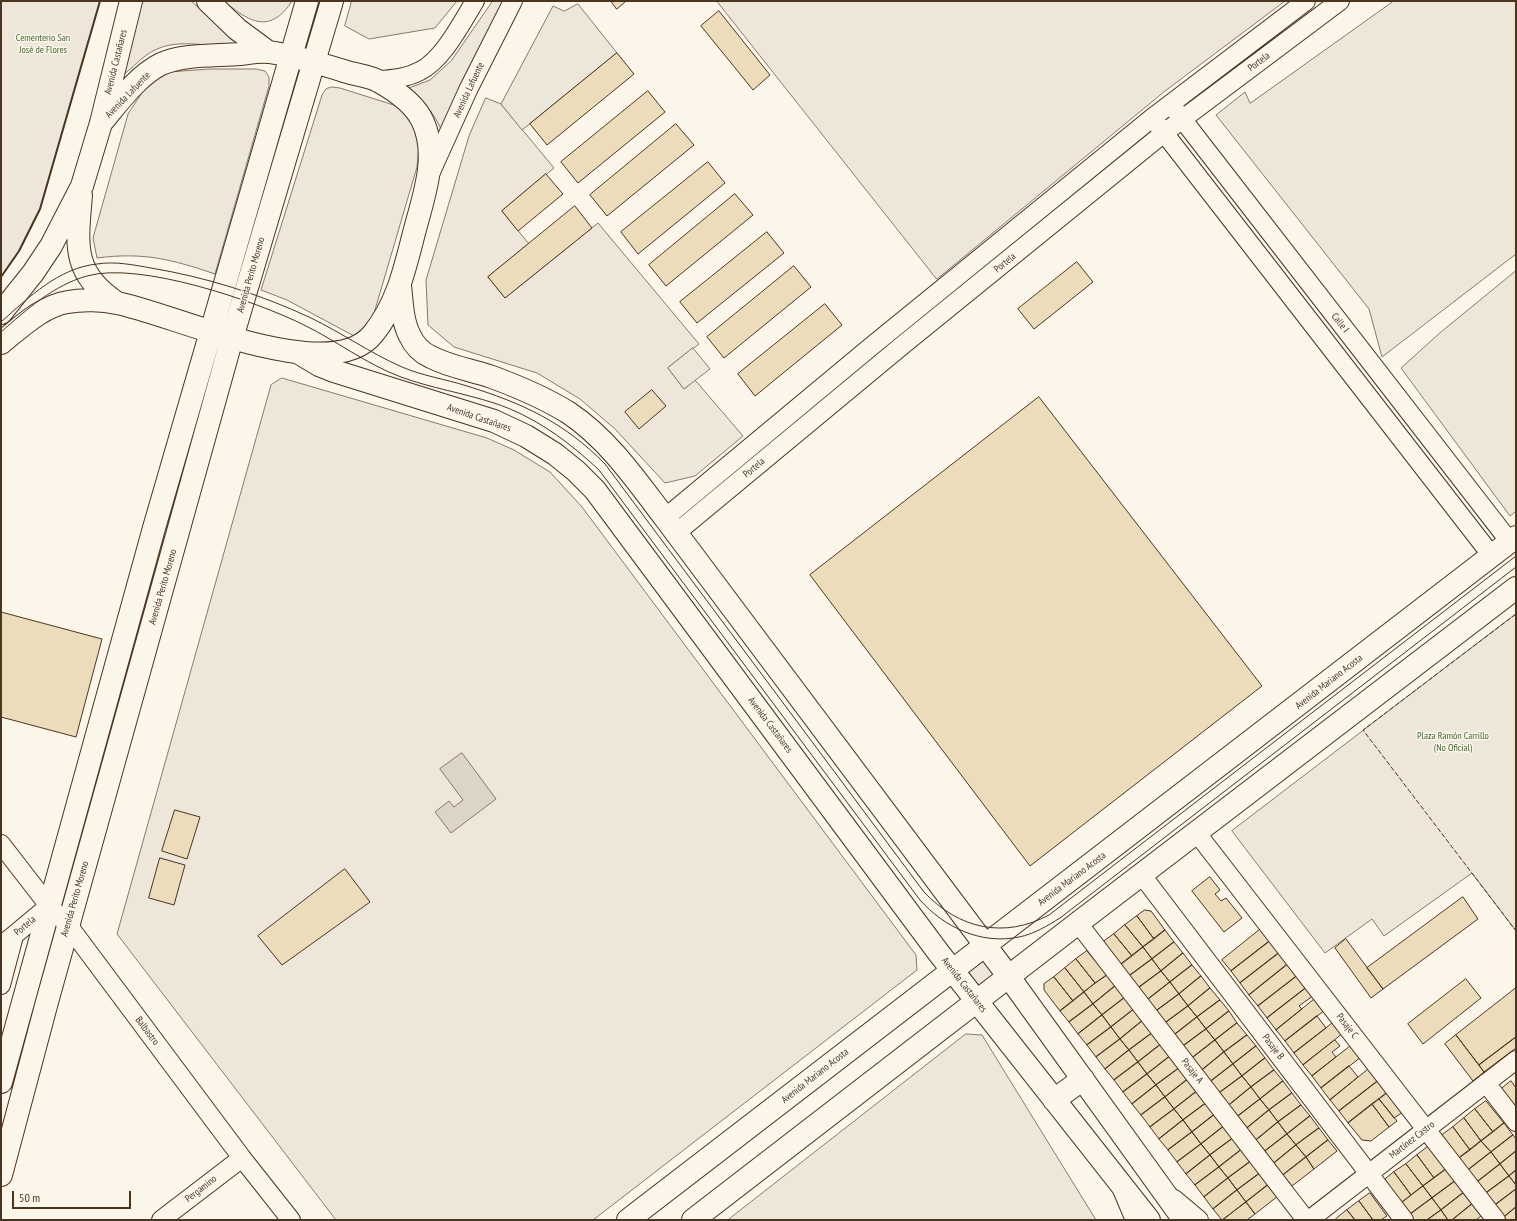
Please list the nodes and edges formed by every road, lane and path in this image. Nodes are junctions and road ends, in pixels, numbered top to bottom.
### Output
1 (131, 1) edge
2 (208, 1) edge
3 (307, 1) edge
4 (332, 1) edge
5 (475, 1) edge
6 (513, 1) edge
7 (1306, 1) edge
8 (1340, 1) edge
9 (268, 52) junction
10 (290, 57) junction
11 (314, 62) junction
12 (378, 80) junction
13 (1170, 104) junction
14 (1152, 118) junction
15 (1183, 119) junction
16 (101, 123) junction
17 (1164, 133) junction
18 (428, 180) junction
19 (82, 186) junction
20 (400, 286) junction
21 (117, 303) junction
22 (1, 313) edge
23 (211, 332) junction
24 (232, 338) junction
25 (1, 343) edge
26 (299, 353) junction
27 (671, 525) junction
28 (1513, 540) edge
29 (1492, 556) junction
30 (1516, 588) edge
31 (1196, 832) junction
32 (1, 844) edge
33 (1141, 874) junction
34 (50, 906) junction
35 (1078, 923) junction
36 (68, 925) junction
37 (7, 941) edge
38 (984, 945) junction
39 (952, 970) junction
40 (1009, 977) junction
41 (1, 984) edge
42 (977, 1002) junction
43 (1516, 1060) edge
44 (1082, 1079) junction
45 (1, 1082) edge
46 (1486, 1083) junction
47 (1054, 1100) junction
48 (1516, 1122) edge
49 (1427, 1129) junction
50 (242, 1158) junction
51 (1369, 1174) junction
52 (1, 1175) edge
53 (1159, 1186) junction
54 (1124, 1189) junction
55 (161, 1220) edge
56 (291, 1220) edge
57 (628, 1220) edge
58 (693, 1220) edge
59 (1137, 1220) edge
60 (1149, 1220) edge
61 (1184, 1220) edge
62 (1200, 1220) edge
63 (1308, 1220) edge
64 (1404, 1220) edge
65 (1496, 1220) edge

1 - 16 main road, Avenida Castañares
2 - 9 main road
3 - 10 main road
4 - 11 main road, Avenida Perito Moreno
5 - 12 street
6 - 18 street, Avenida Lafuente
7 - 13 street, Portela
8 - 15 street, Portela
9 - 10 main road
9 - 16 main road, Avenida Lafuente
10 - 11 main road
10 - 23 main road
11 - 12 main road
11 - 24 main road, Avenida Perito Moreno
12 - 18 main road
13 - 14 street, Portela
13 - 15 street, Calle I
14 - 17 street
14 - 27 street, Portela
15 - 17 street, Portela
15 - 28 street, Calle I
16 - 19 main road, Avenida Lafuente
17 - 27 street, Portela
17 - 29 street
18 - 20 main road
19 - 21 main road, Avenida Lafuente
19 - 22 main road, Avenida Lafuente
20 - 26 main road
20 - 27 main road
21 - 23 main road, Avenida Lafuente
21 - 25 main road, Avenida Lafuente
23 - 24 main road, Avenida Lafuente
23 - 34 main road
24 - 26 main road, Avenida Lafuente
24 - 36 main road, Avenida Perito Moreno
26 - 39 main road, Avenida Castañares
27 - 38 main road
28 - 29 main road, Avenida Mariano Acosta
29 - 38 main road, Avenida Mariano Acosta
30 - 31 main road
31 - 33 main road
31 - 49 street, Pasaje C
32 - 34 street, Balbastro
33 - 35 main road
33 - 51 street, Pasaje B
34 - 36 street, Balbastro
34 - 37 street, Portela
34 - 45 main road
35 - 40 main road
35 - 63 street, Pasaje A
36 - 50 street, Balbastro
36 - 52 main road, Avenida Perito Moreno
37 - 41 street
38 - 39 main road, Avenida Mariano Acosta
38 - 40 main road
39 - 42 main road, Avenida Castañares
39 - 57 main road, Avenida Mariano Acosta
40 - 42 main road
40 - 44 main road
42 - 47 main road, Avenida Castañares
42 - 58 main road
43 - 46 street, Martínez Castro
44 - 47 main road
44 - 53 main road
46 - 48 street
46 - 49 street, Martínez Castro
47 - 54 main road, Avenida Castañares
49 - 51 street, Martínez Castro
49 - 65 street, Pasaje C
50 - 55 street, Pergamino
50 - 56 street, Balbastro
51 - 63 street, Martínez Castro
51 - 64 street, Pasaje B
53 - 61 main road
53 - 62 street
54 - 59 main road
54 - 60 main road, Avenida Castañares

